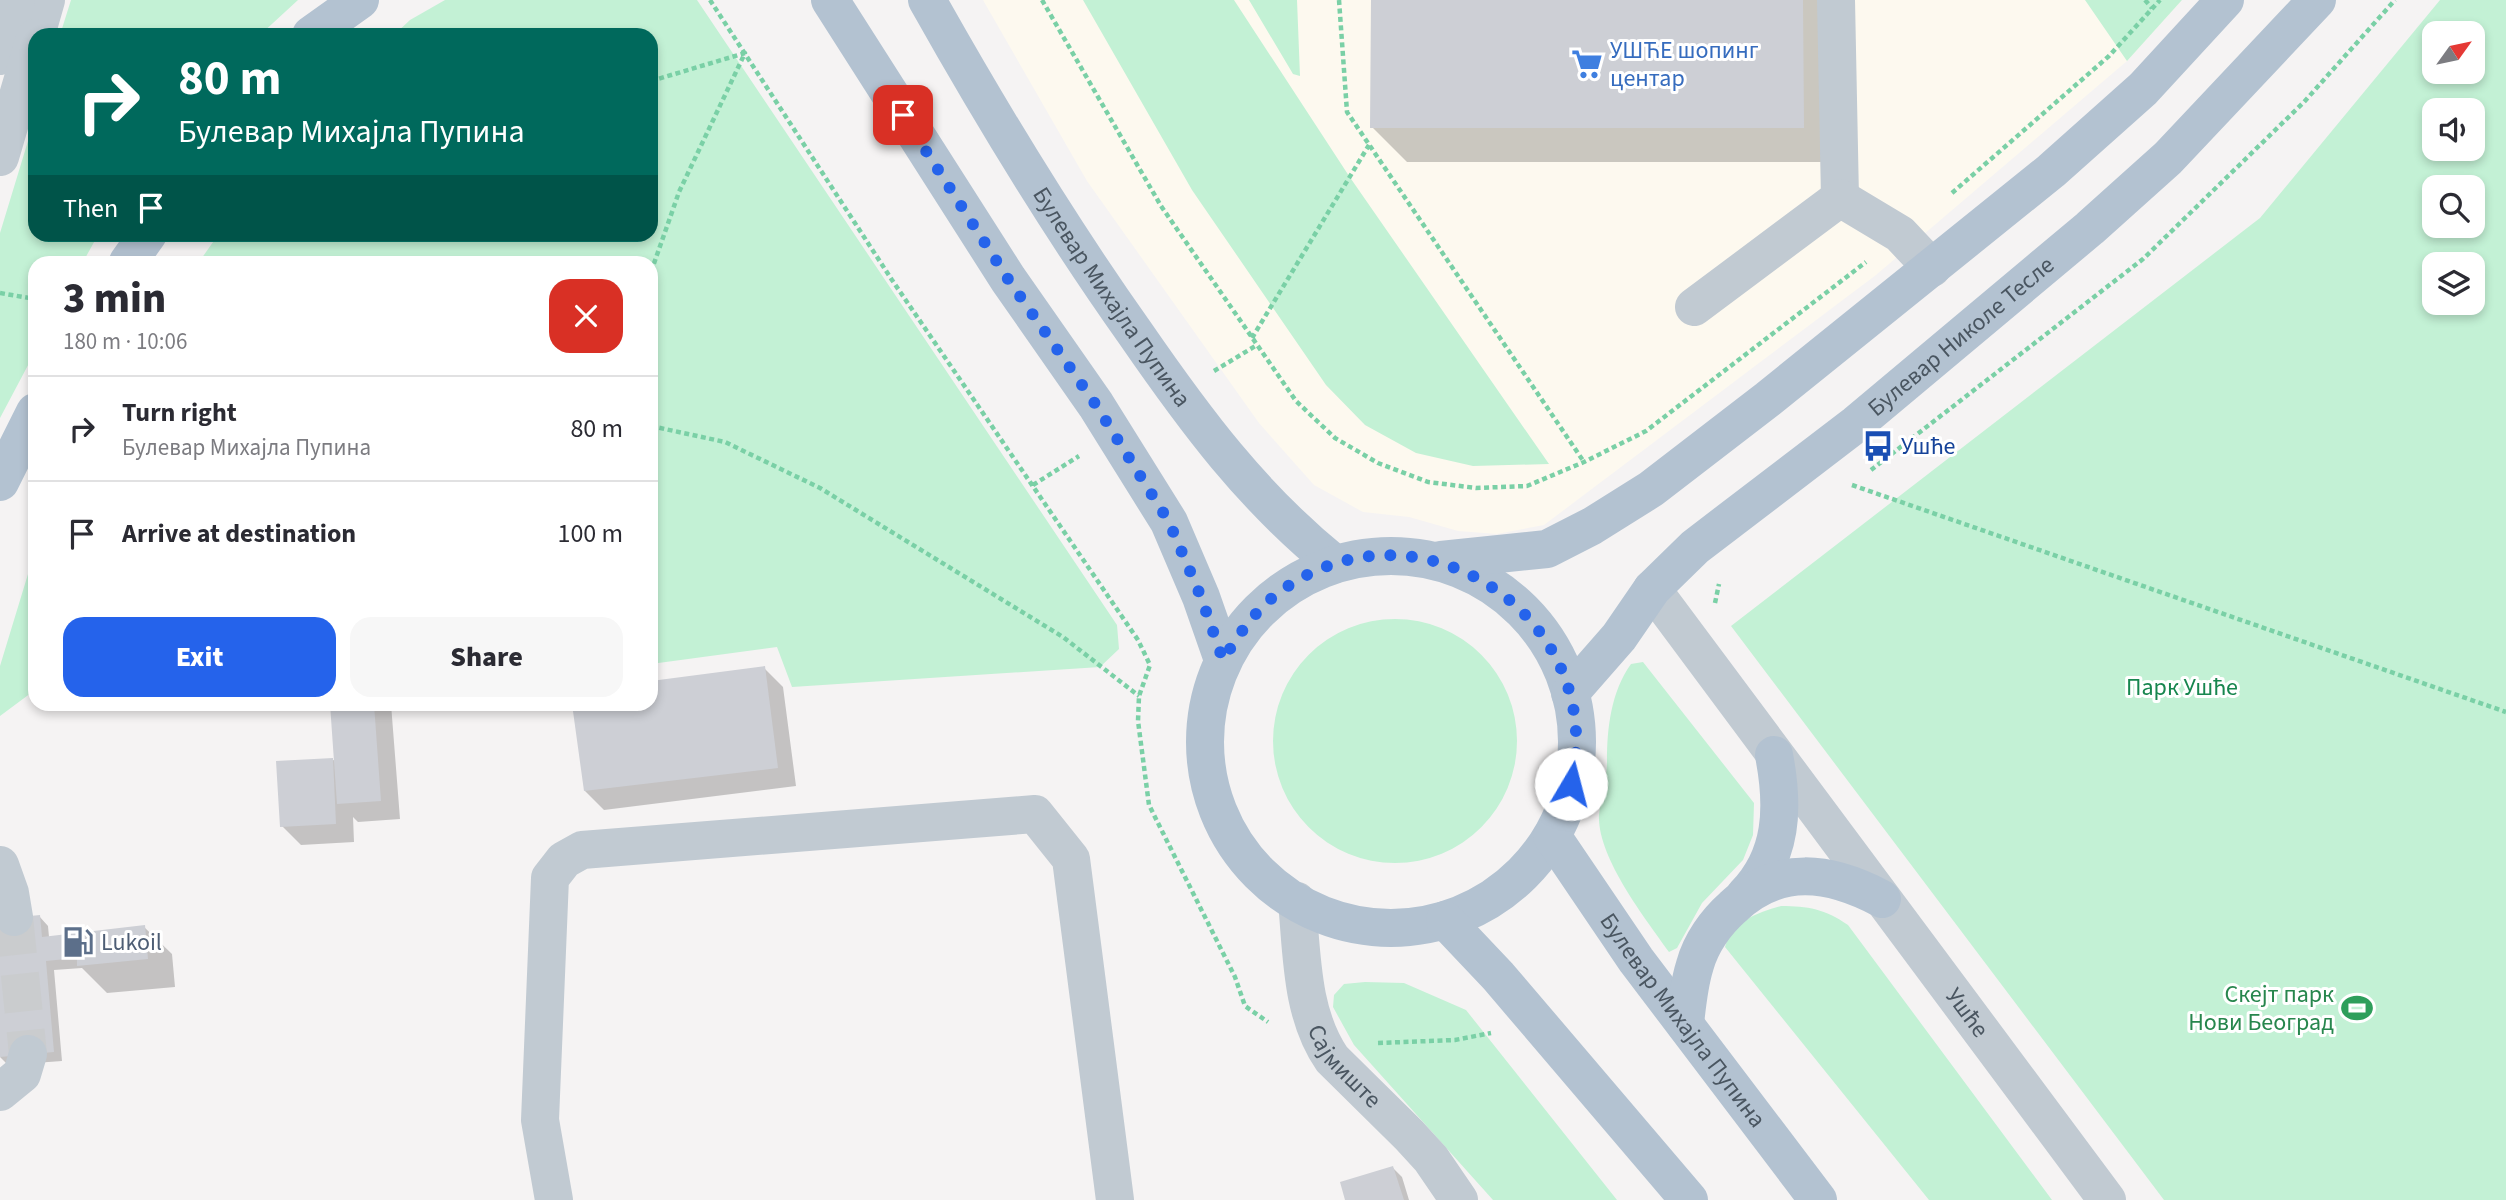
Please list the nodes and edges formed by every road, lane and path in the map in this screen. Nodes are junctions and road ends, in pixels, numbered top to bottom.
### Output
1 (16, 0) edge
2 (46, 0) edge
3 (360, 0) edge
4 (710, 0) edge
5 (830, 0) edge
6 (928, 0) edge
7 (1042, 0) edge
8 (1339, 0) edge
9 (1836, 0) edge
10 (2144, 0) edge
11 (2225, 0) edge
12 (2317, 0) edge
13 (2395, 0) edge
14 (2152, 8) dead end
15 (37, 28) edge
16 (321, 28) edge
17 (745, 53) junction
18 (0, 56) edge
19 (28, 60) edge
20 (658, 79) edge
21 (1370, 145) junction
22 (0, 157) edge
23 (1840, 198) junction
24 (657, 256) edge
25 (1933, 268) junction
26 (0, 293) edge
27 (28, 298) edge
28 (1694, 306) dead end
29 (1252, 338) junction
30 (28, 426) edge
31 (658, 428) edge
32 (0, 482) edge
33 (1852, 485) junction
34 (1840, 493) dead end
35 (1433, 560) junction
36 (1335, 564) junction
37 (1720, 581) dead end
38 (1652, 589) junction
39 (1714, 612) dead end
40 (1223, 660) junction
41 (1570, 693) junction
42 (1139, 696) junction
43 (2506, 712) edge
44 (1774, 755) junction
45 (1552, 836) junction
46 (0, 866) edge
47 (1741, 899) junction
48 (1882, 899) junction
49 (1297, 901) junction
50 (14, 918) tunnel mouth
51 (1445, 920) junction
52 (1685, 1024) junction
53 (1492, 1032) dead end
54 (1319, 1040) junction
55 (28, 1054) tunnel mouth
56 (0, 1092) edge
57 (554, 1200) edge
58 (1115, 1200) edge
59 (1459, 1200) edge
60 (1689, 1200) edge
61 (1818, 1200) edge
62 (2107, 1200) edge

1 - 18 street
2 - 15 street
3 - 16 main road
4 - 17 path
5 - 40 main road
6 - 36 main road, Булевар Михајла Пупина
7 - 29 path
8 - 21 path
9 - 23 street
10 - 14 path
11 - 25 main road
12 - 38 main road, Булевар Николе Тесле
13 - 33 path
17 - 20 path
17 - 24 path
17 - 42 path
19 - 22 street
21 - 29 path
21 - 29 path
23 - 25 street
23 - 28 street
25 - 35 main road
26 - 27 path
30 - 32 main road
31 - 42 path
33 - 34 path
33 - 43 path
35 - 36 main road
35 - 41 main road
36 - 40 main road
37 - 39 path
38 - 41 main road, Булевар Николе Тесле
38 - 44 street, Ушће
40 - 49 main road
41 - 45 main road
42 - 54 path
44 - 47 main road
44 - 48 street, Ушће
45 - 51 main road
45 - 52 main road, Булевар Михајла Пупина
46 - 50 street
47 - 48 main road
47 - 52 main road
48 - 62 street, Ушће
49 - 51 main road
49 - 54 street, Сајмиште
51 - 60 main road
52 - 61 main road, Булевар Михајла Пупина
53 - 54 path
54 - 59 street, Сајмиште
55 - 56 street
57 - 58 street

